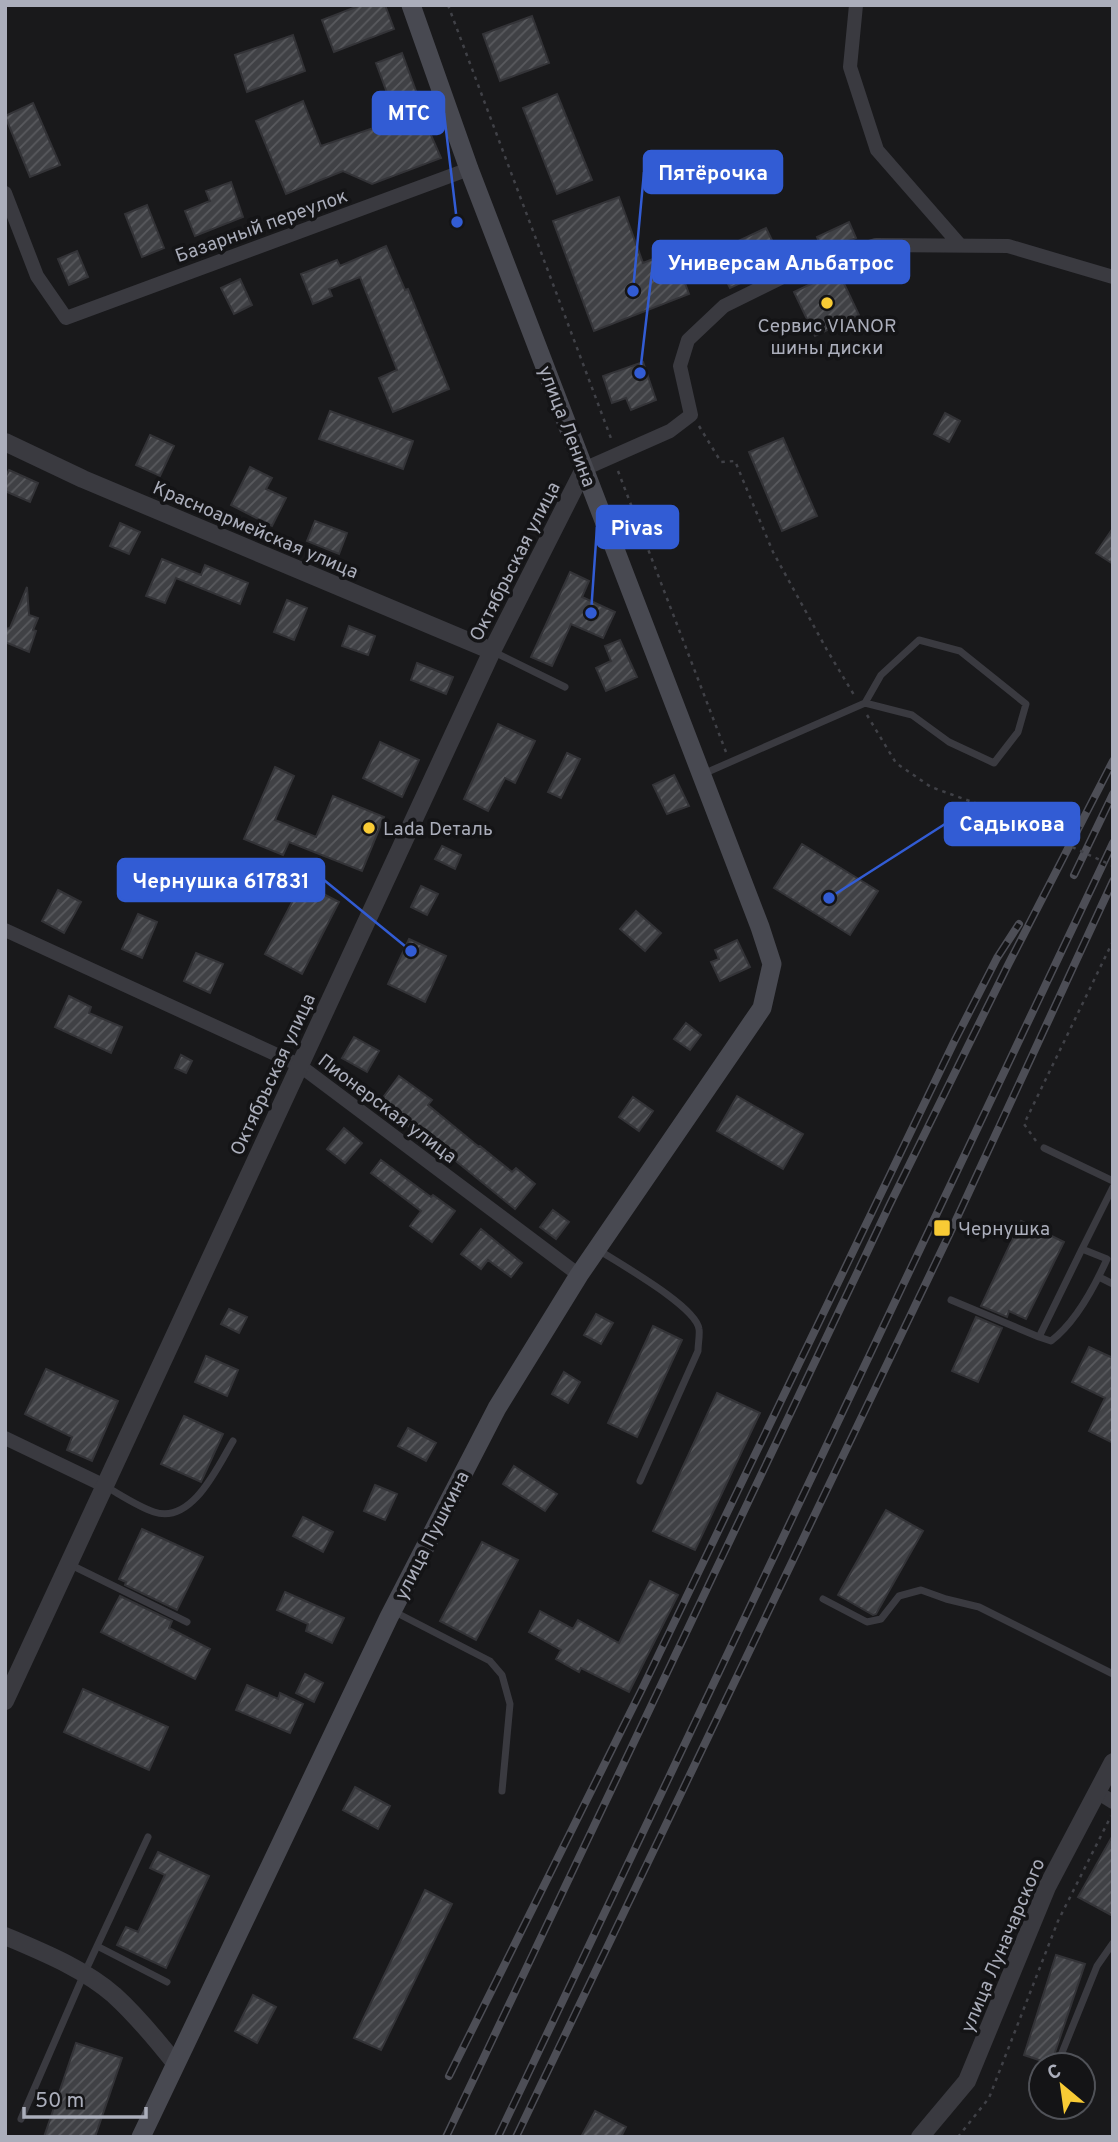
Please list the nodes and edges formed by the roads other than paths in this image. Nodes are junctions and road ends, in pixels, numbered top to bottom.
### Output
1 (411, 5) edge
2 (856, 5) edge
3 (469, 169) junction
4 (5, 193) edge
5 (960, 246) junction
6 (1110, 272) edge
7 (5, 442) edge
8 (584, 469) junction
9 (492, 651) junction
10 (565, 687) dead end
11 (863, 704) junction
12 (703, 774) junction
13 (5, 930) edge
14 (772, 964) joint
15 (299, 1065) junction
16 (1044, 1148) road end
17 (1113, 1181) edge
18 (1113, 1187) edge
19 (597, 1249) junction
20 (1082, 1249) junction
21 (579, 1275) junction
22 (1099, 1277) junction
23 (1113, 1284) edge
24 (951, 1300) dead end
25 (1039, 1337) junction
26 (5, 1438) edge
27 (233, 1441) dead end
28 (640, 1481) dead end
29 (104, 1486) junction
30 (69, 1563) junction
31 (823, 1598) dead end
32 (393, 1610) junction
33 (187, 1622) dead end
34 (1113, 1674) edge
35 (5, 1701) edge
36 (1113, 1762) edge
37 (502, 1791) dead end
38 (1097, 1792) junction
39 (1113, 1802) edge
40 (148, 1837) dead end
41 (5, 1936) edge
42 (1113, 1943) edge
43 (97, 1946) junction
44 (84, 1974) junction
45 (167, 1982) dead end
46 (1063, 2051) edge
47 (175, 2063) junction
48 (21, 2119) dead end
49 (141, 2137) edge
50 (920, 2137) edge

1 - 3 main road, улица Ленина
2 - 5 street
3 - 4 street, Базарный переулок
3 - 8 main road, улица Ленина
5 - 6 street
5 - 8 street
7 - 9 street, Красноармейская улица
8 - 9 street, Октябрьская улица
8 - 12 main road, улица Ленина
9 - 10 lane
9 - 15 street, Октябрьская улица
11 - 11 lane
11 - 12 lane
12 - 14 main road, улица Ленина
13 - 15 street, Пионерская улица
14 - 19 main road, улица Пушкина
15 - 21 street, Пионерская улица
15 - 29 street, Октябрьская улица
16 - 17 lane
18 - 20 lane
19 - 21 main road, улица Пушкина
19 - 28 lane
20 - 22 lane
20 - 25 lane
21 - 32 main road, улица Пушкина
22 - 23 lane
22 - 25 lane
24 - 25 lane
26 - 29 street
27 - 29 lane
29 - 30 street, Октябрьская улица
30 - 33 lane
30 - 35 street, Октябрьская улица
31 - 34 lane
32 - 37 lane
32 - 47 main road, улица Пушкина
36 - 38 street, улица Луначарского
38 - 39 street
38 - 50 street, улица Луначарского
40 - 43 lane
41 - 44 street
42 - 46 lane
43 - 44 lane
43 - 45 lane
44 - 47 street
44 - 48 lane
47 - 49 main road, улица Пушкина

